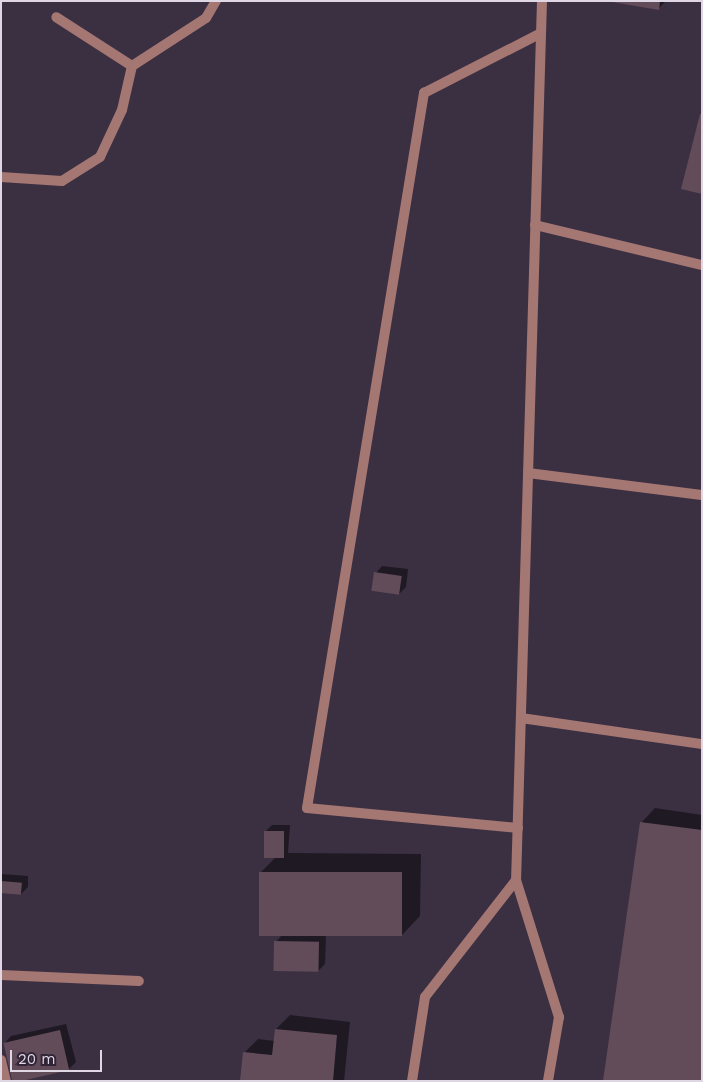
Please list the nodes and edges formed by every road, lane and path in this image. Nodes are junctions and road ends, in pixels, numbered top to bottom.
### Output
1 (216, 1) edge
2 (542, 1) edge
3 (56, 17) dead end
4 (541, 33) junction
5 (132, 66) junction
6 (1, 178) edge
7 (535, 225) junction
8 (702, 265) edge
9 (528, 473) junction
10 (702, 496) edge
11 (521, 718) junction
12 (702, 744) edge
13 (518, 828) junction
14 (516, 880) junction
15 (1, 975) edge
16 (139, 981) dead end
17 (1, 1060) edge
18 (6, 1081) edge
19 (412, 1081) edge
20 (548, 1081) edge

1 - 5 street
2 - 4 street
3 - 5 street
4 - 7 street
4 - 13 street
5 - 6 street
7 - 8 street
7 - 9 street
9 - 10 street
9 - 11 street
11 - 12 street
11 - 13 street
13 - 14 street
14 - 19 street
14 - 20 street
15 - 16 street
17 - 18 street

